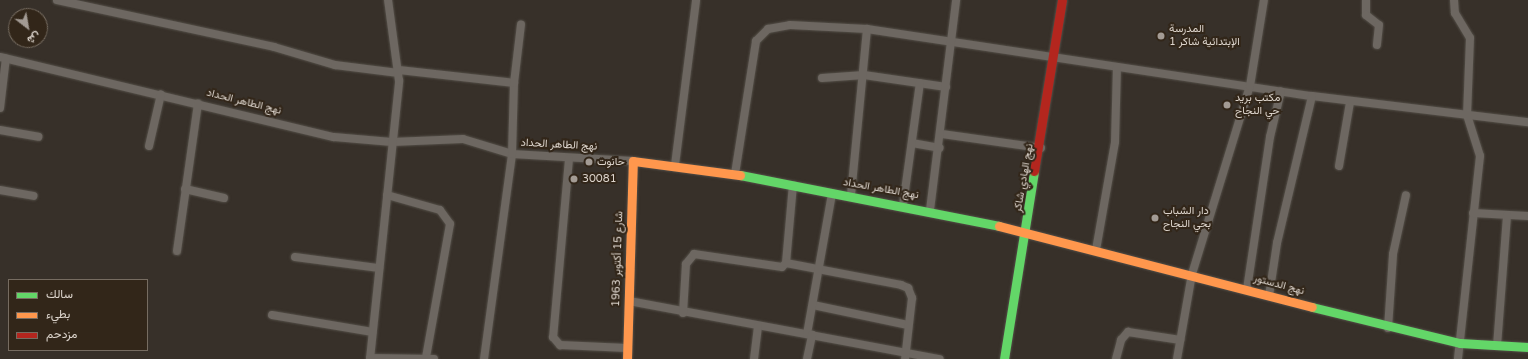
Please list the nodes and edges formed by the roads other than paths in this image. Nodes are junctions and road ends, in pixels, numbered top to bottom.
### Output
1 (57, 0) edge
2 (388, 0) edge
3 (696, 0) edge
4 (956, 0) edge
5 (1062, 0) edge
6 (1264, 0) edge
7 (1366, 0) edge
8 (1454, 0) edge
9 (521, 24) dead end
10 (867, 29) junction
11 (951, 43) junction
12 (1377, 45) dead end
13 (1053, 54) junction
14 (3, 58) edge
15 (1117, 67) junction
16 (399, 71) junction
17 (864, 75) junction
18 (822, 78) dead end
19 (514, 83) junction
20 (920, 83) junction
21 (1250, 86) junction
22 (946, 87) junction
23 (1281, 91) junction
24 (161, 94) junction
25 (1312, 96) junction
26 (1350, 102) junction
27 (198, 103) junction
28 (0, 108) edge
29 (1467, 115) junction
30 (1528, 122) edge
31 (0, 130) edge
32 (942, 134) junction
33 (38, 137) dead end
34 (392, 142) junction
35 (912, 143) junction
36 (149, 146) dead end
37 (940, 148) junction
38 (1041, 148) junction
39 (512, 154) junction
40 (569, 159) junction
41 (634, 161) junction
42 (676, 165) junction
43 (1339, 166) dead end
44 (735, 174) junction
45 (793, 185) junction
46 (185, 189) junction
47 (0, 190) edge
48 (832, 193) junction
49 (387, 195) junction
50 (1406, 195) dead end
51 (33, 196) dead end
52 (851, 196) junction
53 (224, 198) dead end
54 (903, 205) junction
55 (930, 210) junction
56 (1473, 213) junction
57 (1507, 215) junction
58 (1528, 216) edge
59 (1027, 231) junction
60 (1096, 250) junction
61 (178, 251) dead end
62 (295, 257) dead end
63 (786, 264) junction
64 (379, 268) junction
65 (818, 270) junction
66 (1192, 274) junction
67 (1247, 289) junction
68 (1269, 296) junction
69 (629, 301) junction
70 (813, 305) junction
71 (683, 313) junction
72 (272, 315) dead end
73 (908, 325) junction
74 (758, 326) junction
75 (1388, 328) junction
76 (373, 332) junction
77 (810, 335) junction
78 (1180, 340) junction
79 (1460, 343) junction
80 (1497, 346) junction
81 (1528, 347) edge
82 (627, 348) junction
83 (905, 355) edge
84 (370, 359) edge
85 (430, 359) edge
86 (484, 359) edge
87 (627, 359) edge
88 (754, 359) edge
89 (807, 359) edge
90 (940, 359) edge
91 (1004, 359) edge
92 (1116, 359) edge
93 (1177, 359) edge
94 (1458, 359) edge

1 - 16 street
2 - 16 street
3 - 42 street
4 - 11 street
5 - 13 street, نهج الهادي شاكر
6 - 21 street
7 - 12 street
8 - 29 street
9 - 19 street
10 - 11 street
10 - 17 street
10 - 44 street
11 - 13 street
11 - 22 street
13 - 15 street
13 - 38 street, نهج الهادي شاكر
14 - 24 street, نهج الطاهر الحداد
14 - 28 street
15 - 21 street
15 - 60 street
16 - 19 street
16 - 34 street
17 - 18 street
17 - 20 street
17 - 52 street
19 - 39 street
20 - 22 street
20 - 35 street
21 - 23 street
21 - 66 street
22 - 32 street
23 - 25 street
23 - 67 street
24 - 27 street, نهج الطاهر الحداد
24 - 36 street
25 - 26 street
25 - 68 street
26 - 29 street
26 - 43 street
27 - 34 street, نهج الطاهر الحداد
27 - 46 street
29 - 30 street
29 - 56 street
31 - 33 street
32 - 37 street
32 - 38 street
34 - 39 street, نهج الطاهر الحداد
34 - 49 street
35 - 37 street
35 - 54 street
37 - 55 street
38 - 59 street, نهج الهادي شاكر
39 - 40 street, نهج الطاهر الحداد
39 - 86 street
40 - 41 street, نهج الطاهر الحداد
40 - 82 street
41 - 42 street, نهج الطاهر الحداد
41 - 69 street, شارع 15 أكتوبر 1963
42 - 44 street, نهج الطاهر الحداد
44 - 45 street, نهج الطاهر الحداد
45 - 48 street, نهج الطاهر الحداد
45 - 63 street
46 - 53 street
46 - 61 street
47 - 51 street
48 - 52 street, نهج الطاهر الحداد
48 - 65 street
49 - 64 street
49 - 85 street
50 - 75 street
52 - 54 street, نهج الطاهر الحداد
54 - 55 street, نهج الطاهر الحداد
55 - 59 street, نهج الطاهر الحداد
56 - 57 street
56 - 79 street
57 - 58 street
57 - 80 street
59 - 60 street, نهج الدستور
59 - 91 street, نهج الهادي شاكر
60 - 66 street, نهج الدستور
62 - 64 street
63 - 65 street
63 - 71 street
64 - 76 street
65 - 70 street
65 - 73 street
66 - 67 street, نهج الدستور
66 - 78 street
67 - 68 street, نهج الدستور
68 - 75 street, نهج الدستور
69 - 71 street
69 - 82 street, شارع 15 أكتوبر 1963
70 - 73 street
70 - 77 street
71 - 74 street
72 - 76 street
73 - 83 street
74 - 77 street
74 - 88 street
75 - 79 street, نهج الدستور
76 - 84 street
77 - 83 street
77 - 89 street
78 - 92 street
78 - 93 street
79 - 80 street, نهج الدستور
79 - 94 street
80 - 81 street, نهج الدستور
82 - 87 street, شارع 15 أكتوبر 1963
83 - 90 street
84 - 85 street

